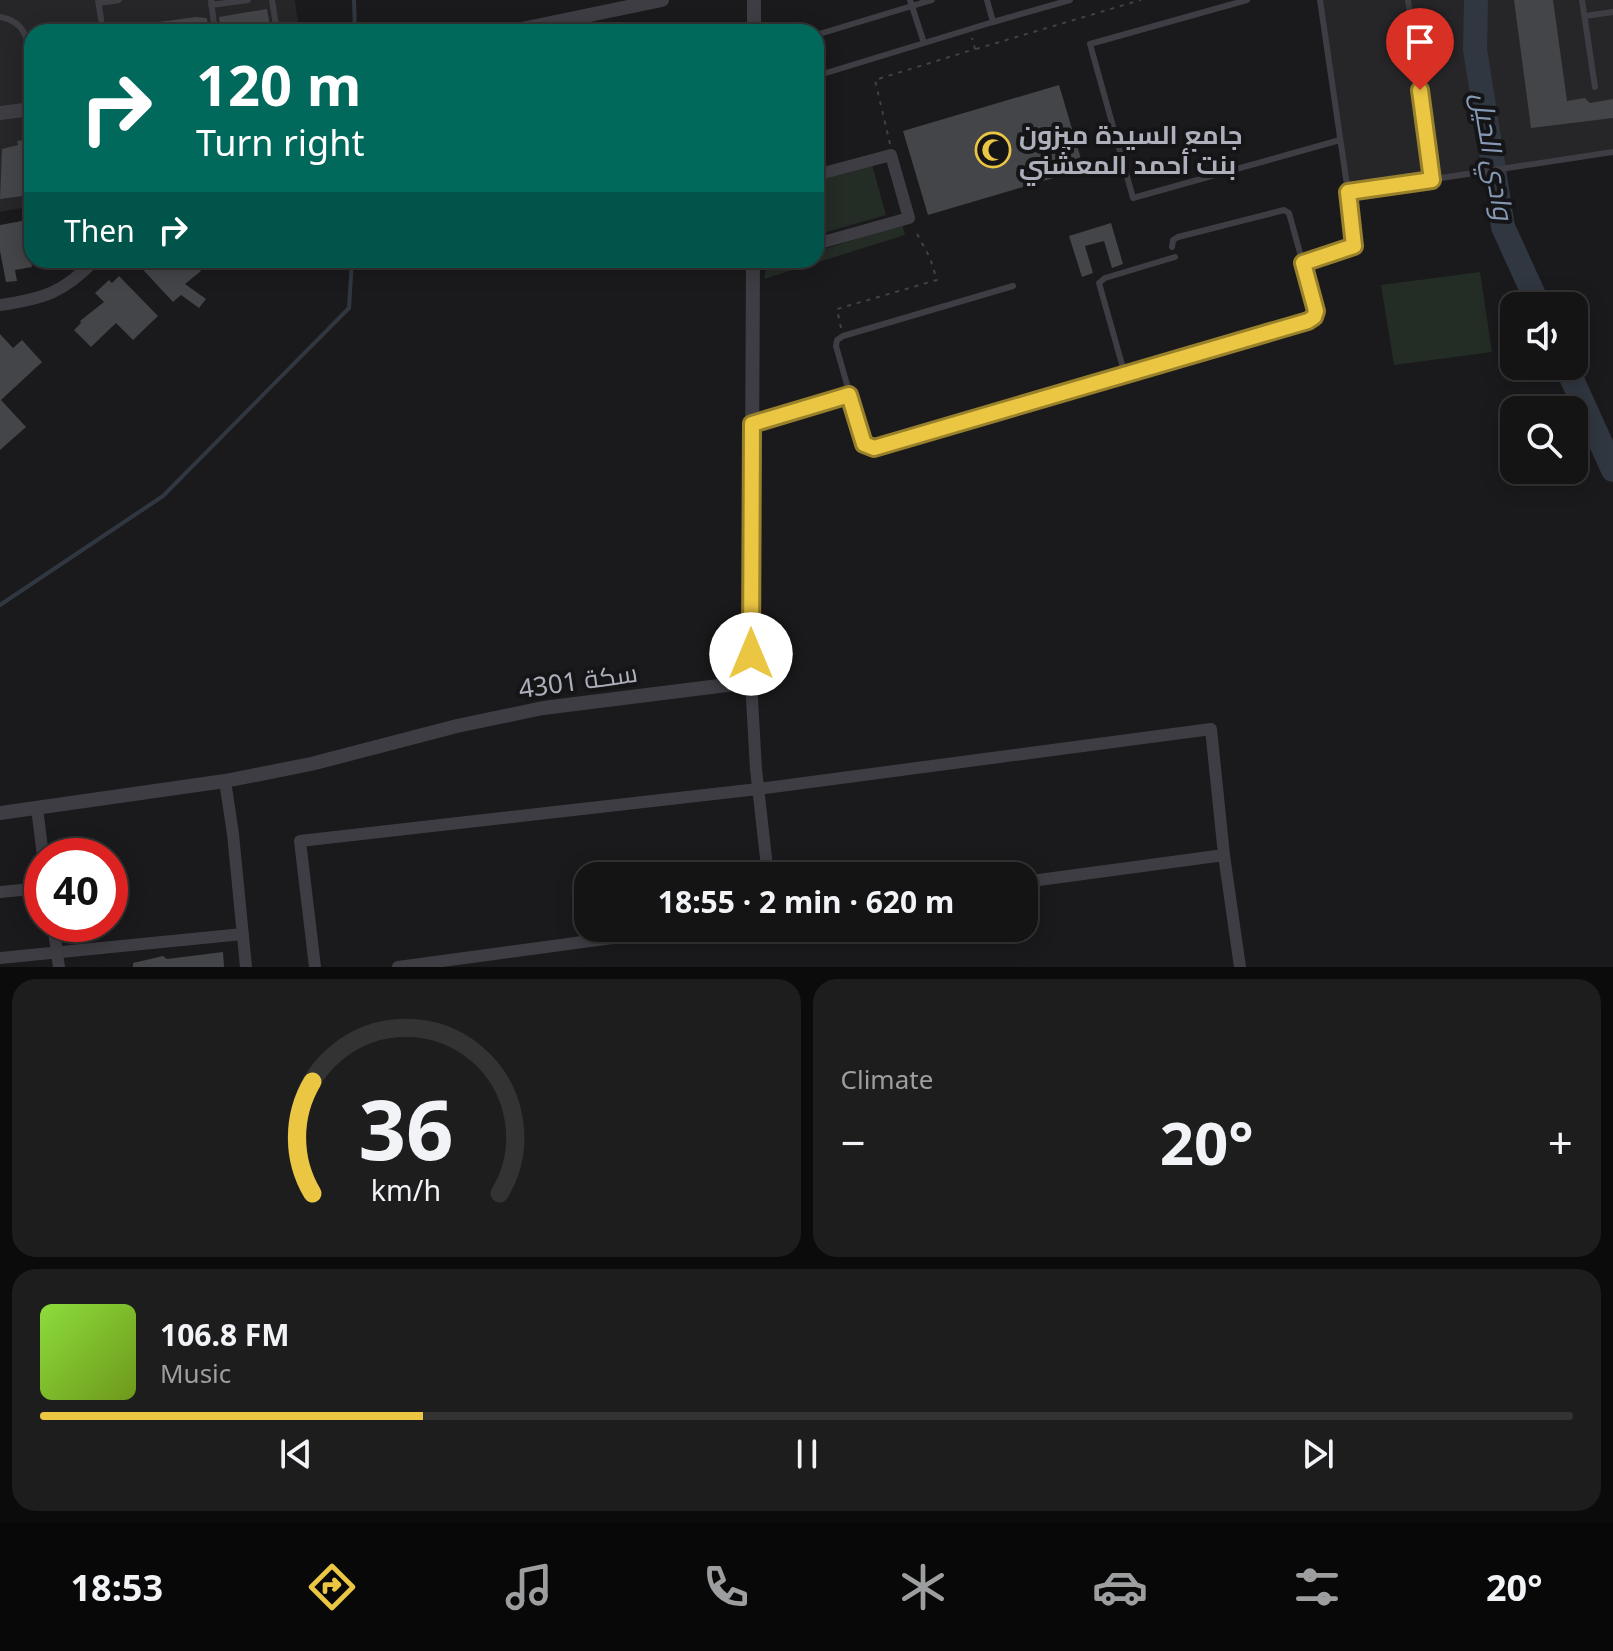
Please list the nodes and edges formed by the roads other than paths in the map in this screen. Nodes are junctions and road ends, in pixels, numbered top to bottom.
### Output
1 (119, 0) edge
2 (248, 0) edge
3 (272, 0) edge
4 (662, 0) edge
5 (754, 0) edge
6 (932, 0) edge
7 (987, 0) edge
8 (1070, 0) edge
9 (1247, 0) edge
10 (1320, 0) edge
11 (1408, 0) edge
12 (1582, 0) edge
13 (98, 1) edge
14 (211, 2) edge
15 (911, 3) edge
16 (1613, 12) edge
17 (1585, 16) junction
18 (0, 17) edge
19 (993, 22) junction
20 (102, 24) edge
21 (214, 24) edge
22 (276, 24) edge
23 (546, 24) edge
24 (754, 24) edge
25 (24, 32) edge
26 (824, 32) edge
27 (924, 43) junction
28 (824, 74) edge
29 (1595, 87) dead end
30 (24, 110) edge
31 (0, 113) edge
32 (1340, 140) junction
33 (1613, 152) edge
34 (824, 173) edge
35 (1432, 180) junction
36 (1348, 192) junction
37 (824, 242) edge
38 (1172, 247) dead end
39 (1175, 257) dead end
40 (1303, 263) junction
41 (87, 268) edge
42 (755, 268) edge
43 (1013, 286) dead end
44 (0, 305) edge
45 (1125, 375) junction
46 (849, 395) junction
47 (752, 424) junction
48 (751, 682) junction
49 (225, 781) junction
50 (758, 789) junction
51 (37, 808) junction
52 (0, 813) edge
53 (41, 838) edge
54 (1224, 855) junction
55 (766, 862) edge
56 (1038, 880) edge
57 (24, 890) edge
58 (0, 892) edge
59 (243, 934) junction
60 (583, 942) edge
61 (0, 957) edge
62 (58, 960) edge
63 (2, 967) edge
64 (246, 967) edge
65 (315, 967) edge
66 (398, 967) edge
67 (1240, 967) edge

1 - 13 lane
2 - 14 lane
3 - 22 lane
4 - 23 street
5 - 24 street
6 - 15 lane
7 - 19 lane
8 - 19 lane
9 - 32 lane
10 - 32 lane
11 - 35 lane
12 - 17 lane
13 - 20 lane
14 - 21 lane
15 - 26 lane
15 - 27 lane
16 - 17 lane
17 - 29 lane
18 - 25 lane
19 - 27 lane
27 - 28 lane
30 - 31 street
32 - 36 lane
33 - 35 lane
34 - 37 street
35 - 36 lane
36 - 40 lane
38 - 40 lane
39 - 45 lane
40 - 45 lane
41 - 44 street
42 - 47 street
43 - 46 lane
45 - 46 lane
46 - 47 lane
47 - 48 street
48 - 49 street, سكة 4301
48 - 50 street
49 - 51 street, سكة 4301
49 - 59 street
50 - 54 street
50 - 55 street
50 - 65 street
51 - 52 street, سكة 4301
51 - 53 street
54 - 56 street
54 - 67 street
57 - 58 street
59 - 62 street
59 - 64 street
60 - 66 street
61 - 62 street
61 - 63 street

